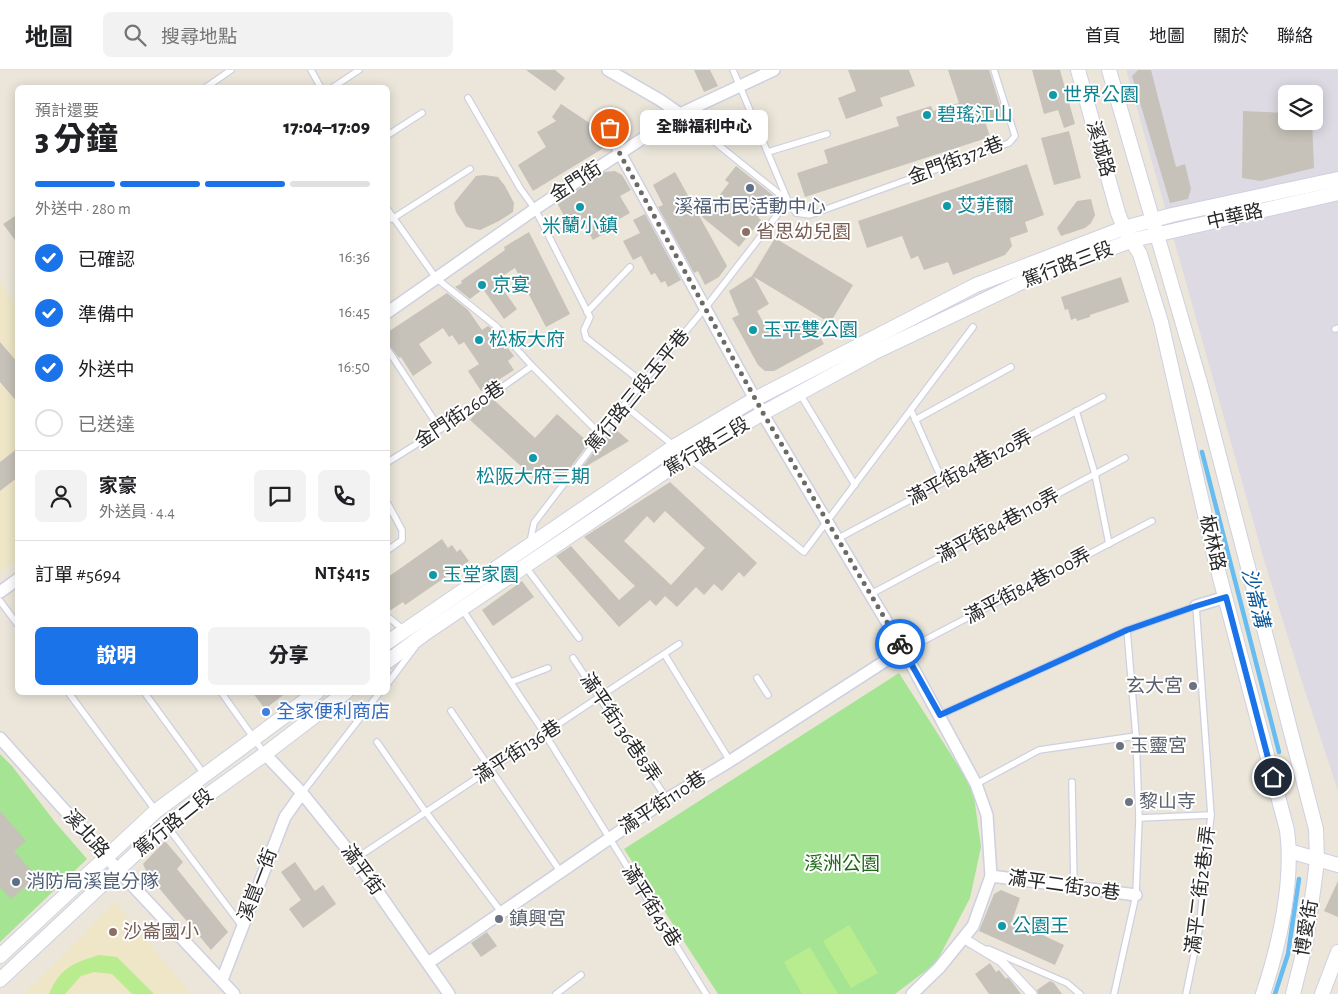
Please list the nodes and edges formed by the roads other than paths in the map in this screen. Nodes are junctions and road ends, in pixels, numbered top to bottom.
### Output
1 (231, 70) edge
2 (311, 70) edge
3 (359, 70) edge
4 (608, 70) edge
5 (733, 70) edge
6 (774, 70) edge
7 (994, 70) edge
8 (1078, 70) edge
9 (1109, 70) edge
10 (209, 85) edge
11 (319, 85) edge
12 (336, 85) edge
13 (739, 86) junction
14 (468, 98) dead end
15 (422, 113) dead end
16 (680, 114) junction
17 (604, 116) dead end
18 (390, 134) edge
19 (828, 134) dead end
20 (768, 152) junction
21 (620, 154) junction
22 (470, 169) dead end
23 (1338, 179) edge
24 (1338, 193) edge
25 (788, 201) junction
26 (535, 209) junction
27 (390, 214) edge
28 (392, 219) junction
29 (1152, 220) junction
30 (1124, 228) junction
31 (1156, 235) junction
32 (1133, 240) junction
33 (630, 267) dead end
34 (436, 278) junction
35 (706, 307) junction
36 (390, 311) edge
37 (589, 315) junction
38 (973, 327) dead end
39 (390, 353) edge
40 (532, 366) junction
41 (1011, 366) dead end
42 (642, 382) junction
43 (800, 394) junction
44 (1103, 397) dead end
45 (755, 398) junction
46 (624, 405) junction
47 (911, 410) junction
48 (1076, 411) junction
49 (763, 413) junction
50 (915, 420) junction
51 (440, 429) junction
52 (602, 435) junction
53 (675, 446) junction
54 (687, 457) junction
55 (1125, 458) dead end
56 (390, 461) edge
57 (1095, 474) junction
58 (943, 482) junction
59 (855, 485) junction
60 (390, 508) edge
61 (1152, 521) dead end
62 (827, 522) junction
63 (837, 539) junction
64 (530, 544) junction
65 (1109, 544) junction
66 (390, 549) edge
67 (525, 566) junction
68 (15, 581) edge
69 (0, 592) edge
70 (871, 594) junction
71 (1226, 597) junction
72 (0, 601) edge
73 (1196, 606) junction
74 (462, 609) junction
75 (390, 619) edge
76 (15, 620) edge
77 (404, 630) junction
78 (1127, 630) junction
79 (427, 632) junction
80 (579, 638) dead end
81 (390, 640) edge
82 (679, 644) dead end
83 (904, 651) junction
84 (665, 655) junction
85 (573, 658) dead end
86 (390, 659) edge
87 (548, 668) dead end
88 (758, 678) dead end
89 (390, 680) edge
90 (511, 682) junction
91 (70, 695) edge
92 (146, 695) edge
93 (223, 695) edge
94 (313, 695) edge
95 (342, 695) edge
96 (378, 695) edge
97 (768, 696) dead end
98 (599, 698) junction
99 (451, 711) dead end
100 (940, 715) junction
101 (545, 734) junction
102 (1136, 736) junction
103 (0, 738) edge
104 (253, 738) junction
105 (377, 742) dead end
106 (265, 754) junction
107 (730, 761) junction
108 (492, 770) junction
109 (204, 774) junction
110 (1072, 782) dead end
111 (976, 784) junction
112 (302, 793) junction
113 (666, 799) junction
114 (425, 811) junction
115 (156, 812) junction
116 (1211, 815) junction
117 (1139, 818) junction
118 (166, 825) junction
119 (609, 837) junction
120 (1289, 851) junction
121 (106, 857) junction
122 (355, 859) junction
123 (1317, 860) junction
124 (1338, 865) edge
125 (118, 870) junction
126 (560, 871) junction
127 (991, 876) junction
128 (1074, 886) junction
129 (1136, 895) junction
130 (502, 913) junction
131 (242, 926) junction
132 (963, 938) junction
133 (1338, 952) edge
134 (0, 956) edge
135 (428, 963) junction
136 (581, 976) dead end
137 (0, 980) edge
138 (222, 980) junction
139 (916, 993) edge
140 (234, 994) edge
141 (450, 994) edge
142 (556, 994) edge
143 (706, 994) edge
144 (1032, 994) edge
145 (1080, 994) edge
146 (1114, 994) edge
147 (1186, 994) edge
148 (1263, 994) edge
149 (1293, 994) edge
150 (1322, 994) edge

1 - 10 lane
2 - 11 lane
3 - 12 lane
4 - 16 street
5 - 13 lane
6 - 13 street, 金門街
7 - 25 lane, 金門街372巷
8 - 30 street, 溪城路
9 - 29 street, 溪城路
13 - 16 street, 金門街
13 - 20 lane
14 - 26 lane
15 - 18 lane
16 - 21 street, 金門街
16 - 25 lane
17 - 21 street
19 - 20 lane
20 - 25 lane
21 - 26 street, 金門街
21 - 35 street
22 - 28 lane
23 - 29 street, 中華路
24 - 31 street, 中華路
25 - 35 lane, 篤行路三段玉平巷
26 - 34 street, 金門街
26 - 37 lane
27 - 28 lane
28 - 34 lane
29 - 30 street, 中華路
29 - 31 street, 溪城路
30 - 32 street, 溪城路
30 - 45 street, 篤行路三段
31 - 32 street, 中華路
31 - 123 street, 板林路
32 - 43 street, 篤行路三段
32 - 71 street, 板林路
33 - 37 lane
34 - 36 street, 金門街
34 - 40 lane
35 - 42 lane, 篤行路三段玉平巷
35 - 45 street
37 - 42 lane
38 - 47 lane
39 - 51 lane
40 - 51 lane, 金門街260巷
40 - 52 lane
41 - 50 lane
42 - 46 lane, 篤行路三段玉平巷
43 - 49 street, 篤行路三段
43 - 59 lane
44 - 48 lane, 滿平街84巷120弄
45 - 49 street
45 - 53 street, 篤行路三段
46 - 52 lane, 篤行路三段玉平巷
46 - 53 lane
47 - 50 lane
47 - 59 lane
48 - 57 lane
48 - 58 lane, 滿平街84巷120弄
49 - 54 street, 篤行路三段
49 - 62 street
50 - 58 lane
51 - 56 lane, 金門街260巷
52 - 64 lane, 篤行路三段玉平巷
53 - 54 lane
53 - 64 street, 篤行路三段
54 - 62 lane
54 - 67 street, 篤行路三段
55 - 57 lane, 滿平街84巷110弄
57 - 65 lane
57 - 70 lane, 滿平街84巷110弄
58 - 63 lane, 滿平街84巷120弄
59 - 62 lane
60 - 66 lane
61 - 65 lane, 滿平街84巷100弄
62 - 63 street
63 - 70 street
64 - 67 lane, 篤行路三段玉平巷
64 - 77 street, 篤行路三段
65 - 83 lane, 滿平街84巷100弄
67 - 74 street, 篤行路三段
67 - 80 lane
68 - 69 street
70 - 83 street
71 - 73 street
71 - 120 street, 板林路
72 - 76 lane
73 - 78 lane
73 - 116 lane, 滿平二街2巷1弄
74 - 79 street, 篤行路三段
74 - 90 lane, 滿平街45巷
75 - 77 lane
77 - 81 street, 篤行路三段
78 - 100 lane
78 - 102 lane
79 - 86 street, 篤行路三段
79 - 89 lane
82 - 84 lane, 滿平街136巷
83 - 100 street
83 - 107 street, 滿平街110巷
84 - 98 lane, 滿平街136巷
84 - 107 lane
85 - 98 lane, 滿平街136巷8弄
87 - 90 lane
88 - 97 lane
90 - 101 lane, 滿平街45巷
91 - 115 lane
92 - 109 lane
93 - 104 lane
94 - 104 street
95 - 106 street
96 - 112 lane
98 - 101 lane, 滿平街136巷
98 - 113 lane, 滿平街136巷8弄
99 - 108 lane
100 - 111 street
101 - 108 lane, 滿平街136巷
101 - 119 lane, 滿平街45巷
102 - 111 lane
102 - 117 lane
103 - 121 street, 溪北路
104 - 106 lane
104 - 109 street, 篤行路二段
105 - 114 lane
106 - 112 street, 滿平街
106 - 118 street, 篤行路二段
107 - 113 street, 滿平街110巷
108 - 114 lane, 滿平街136巷
108 - 126 lane
109 - 115 street, 篤行路二段
110 - 128 lane
111 - 127 street
112 - 122 street, 滿平街
112 - 131 street, 溪崑一街
113 - 119 street, 滿平街110巷
114 - 122 lane, 滿平街136巷
114 - 130 lane
115 - 121 street, 篤行路二段
116 - 117 lane
116 - 147 lane, 滿平二街2巷1弄
117 - 129 lane
118 - 125 street, 篤行路二段
118 - 131 lane
119 - 126 street, 滿平街110巷
119 - 143 lane, 滿平街45巷
120 - 123 street
120 - 148 street, 板林路
121 - 125 street, 溪北路
121 - 134 street, 篤行路二段
122 - 135 street, 滿平街
123 - 124 street
123 - 149 street, 博愛街
125 - 137 street, 篤行路二段
125 - 138 street, 溪北路
126 - 130 street, 滿平街110巷
127 - 128 street, 滿平二街30巷
127 - 132 street
128 - 129 street, 滿平二街30巷
129 - 146 lane
130 - 135 street, 滿平街110巷
131 - 138 street, 溪崑一街
132 - 139 street
132 - 144 street
132 - 145 lane
133 - 150 street, 博愛街
135 - 141 street, 滿平街
136 - 142 lane
138 - 140 street, 溪北路

